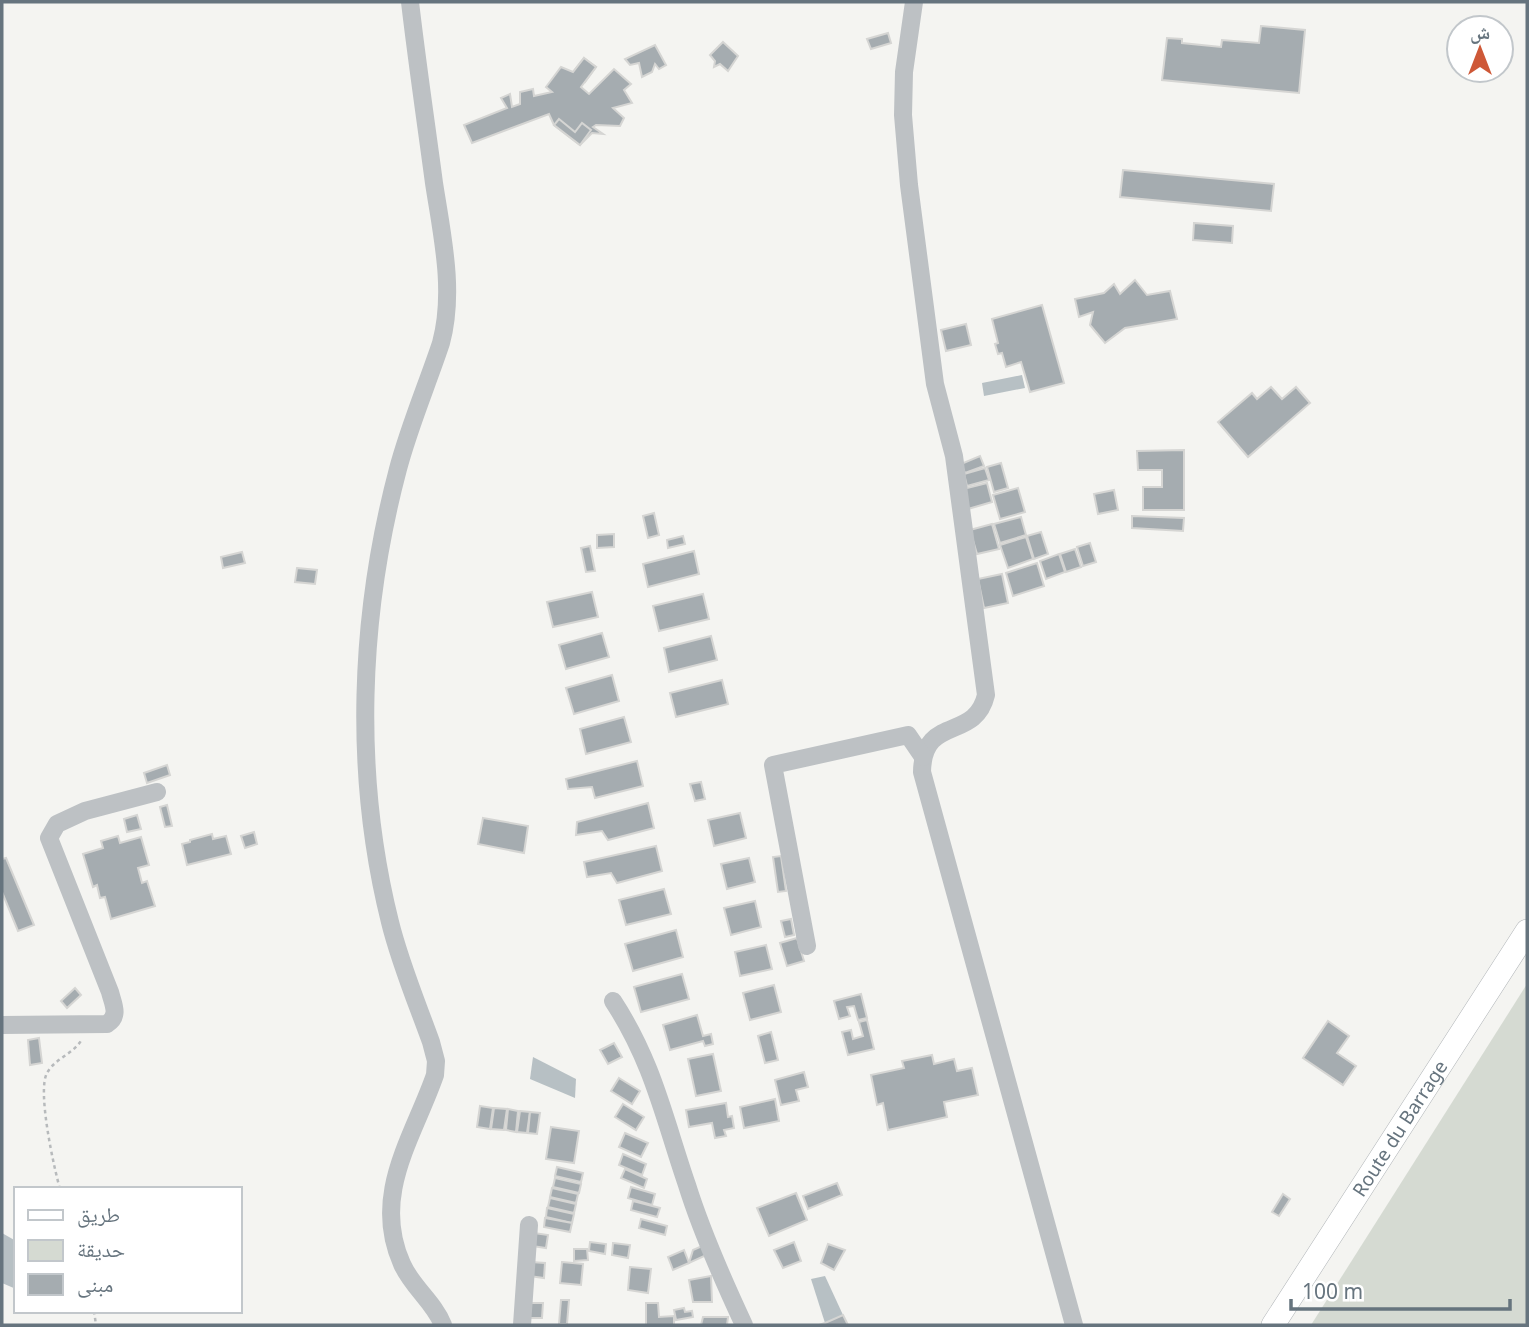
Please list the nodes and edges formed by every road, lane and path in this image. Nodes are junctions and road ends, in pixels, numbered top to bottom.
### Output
1 (410, 2) edge
2 (914, 2) edge
3 (923, 758) junction
4 (157, 792) dead end
5 (1527, 932) edge
6 (807, 946) dead end
7 (613, 1001) dead end
8 (89, 1023) junction
9 (2, 1025) edge
10 (59, 1187) edge
11 (529, 1225) dead end
12 (443, 1325) edge
13 (522, 1325) edge
14 (744, 1325) edge
15 (1074, 1325) edge
16 (1273, 1325) edge

1 - 12 street
2 - 3 street
3 - 6 street
3 - 15 street
4 - 8 street
5 - 16 main road, Route du Barrage
7 - 14 street
8 - 9 street
8 - 10 path
11 - 13 street

